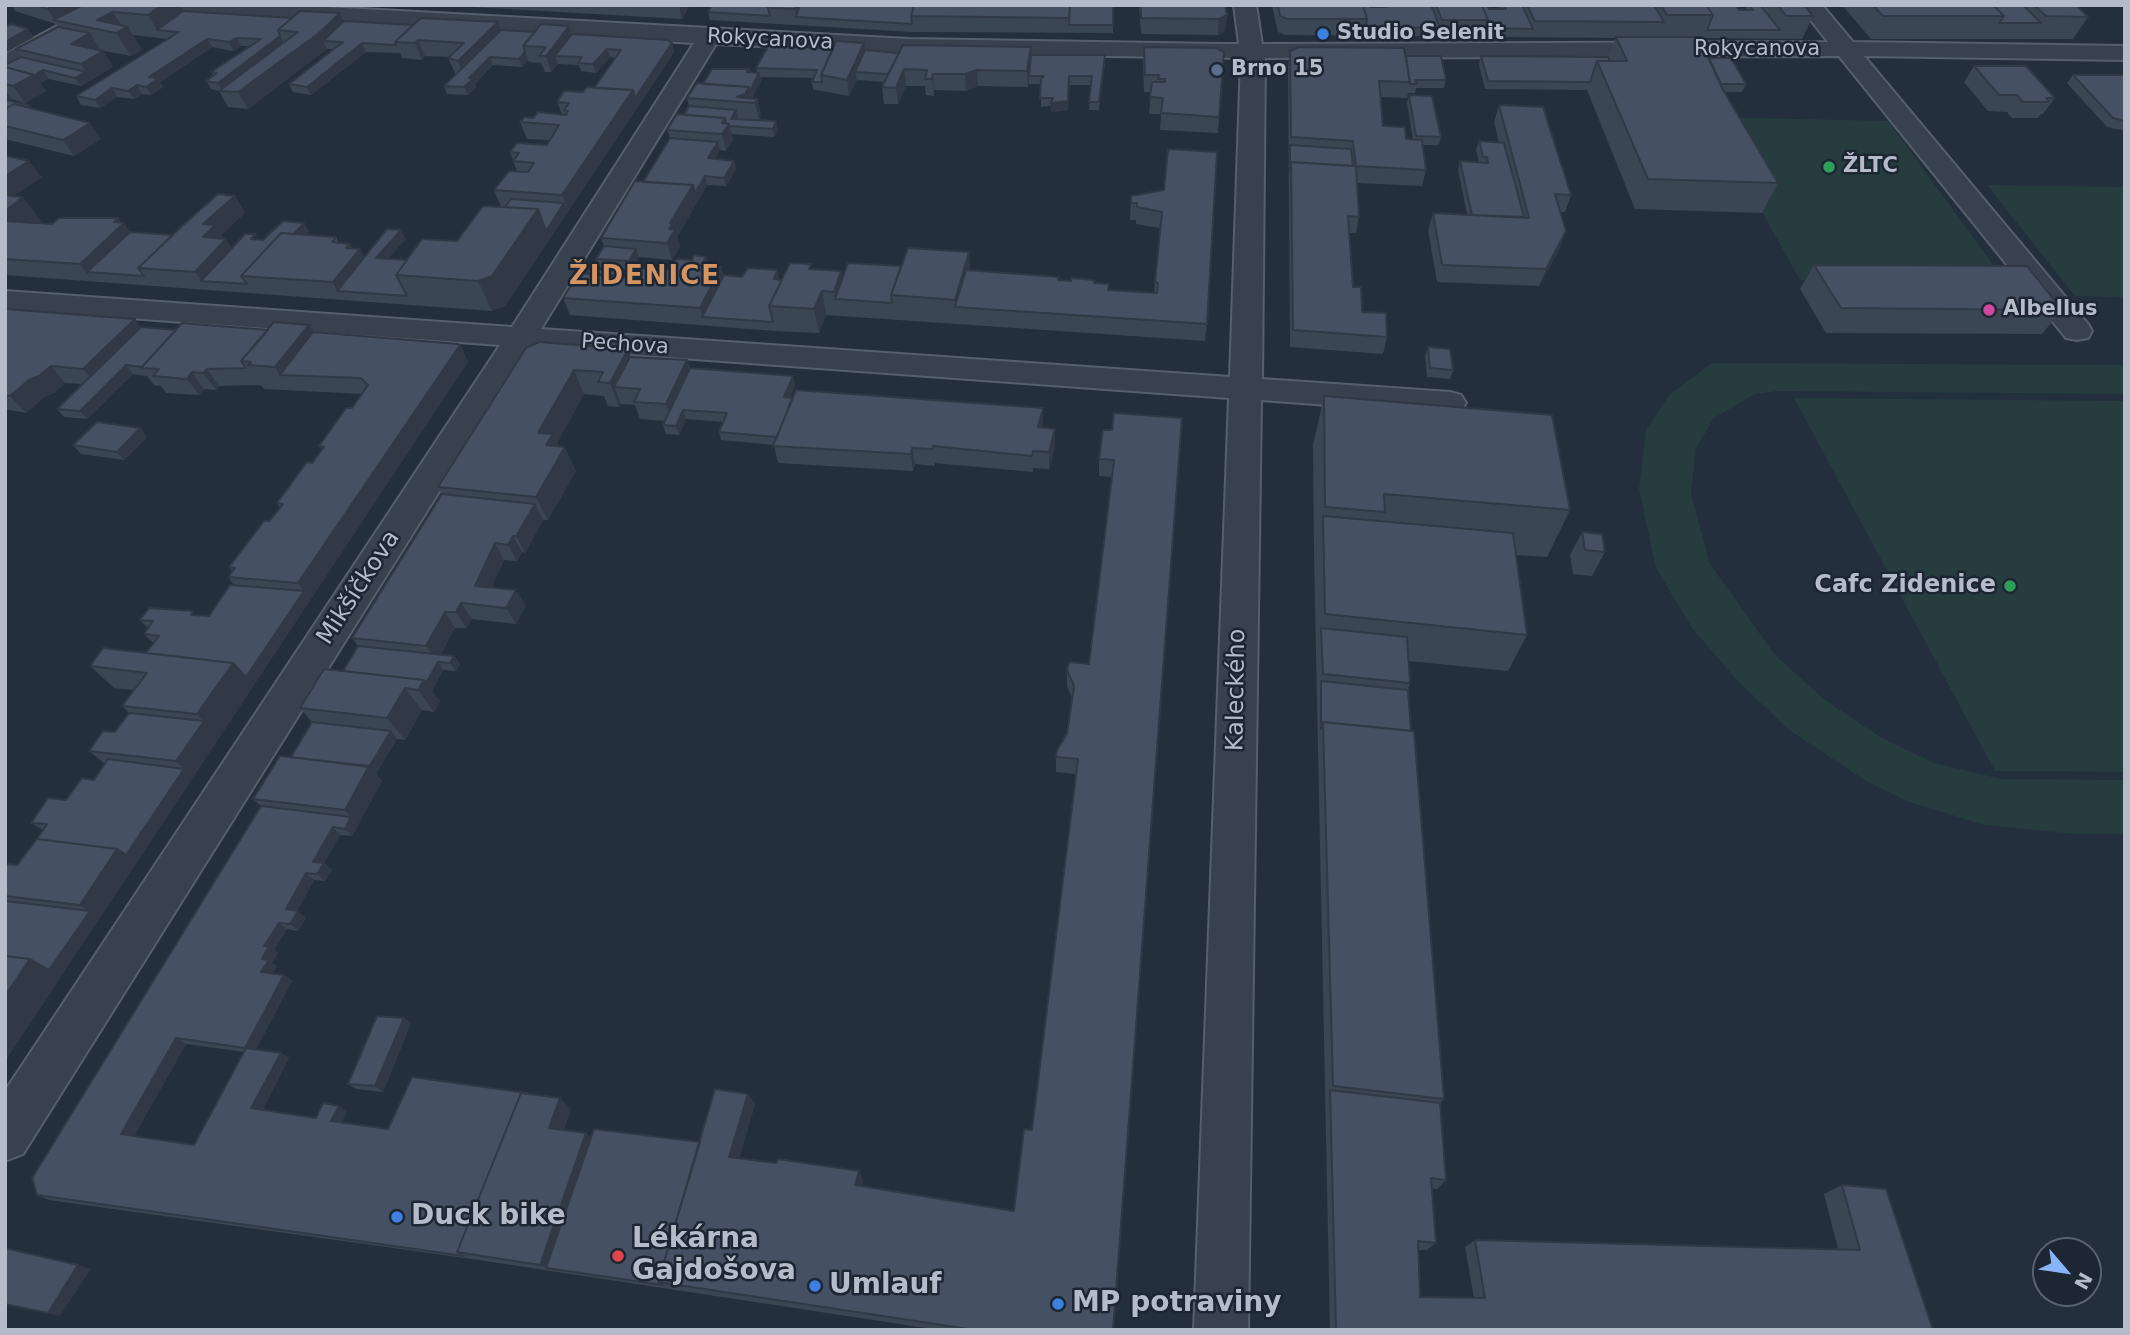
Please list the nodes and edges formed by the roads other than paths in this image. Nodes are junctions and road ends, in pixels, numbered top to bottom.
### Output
1 (113, 5) edge
2 (172, 5) edge
3 (1245, 5) edge
4 (1811, 5) edge
5 (709, 37) junction
6 (1848, 49) junction
7 (1253, 51) junction
8 (2125, 53) edge
9 (5, 64) edge
10 (5, 300) edge
11 (2077, 331) dead end
12 (520, 338) junction
13 (1244, 391) junction
14 (1450, 403) edge
15 (5, 1136) edge
16 (1221, 1330) edge

1 - 9 street
2 - 5 street, Rokycanova
3 - 7 street, Kaleckého
4 - 6 street
5 - 7 street, Rokycanova
5 - 12 street, Mikšíčkova
6 - 7 street, Rokycanova
6 - 8 street, Rokycanova
6 - 11 street
7 - 13 street, Kaleckého
10 - 12 street, Pechova
12 - 13 street, Pechova
12 - 15 street, Mikšíčkova
13 - 14 street, Pechova
13 - 16 street, Kaleckého

